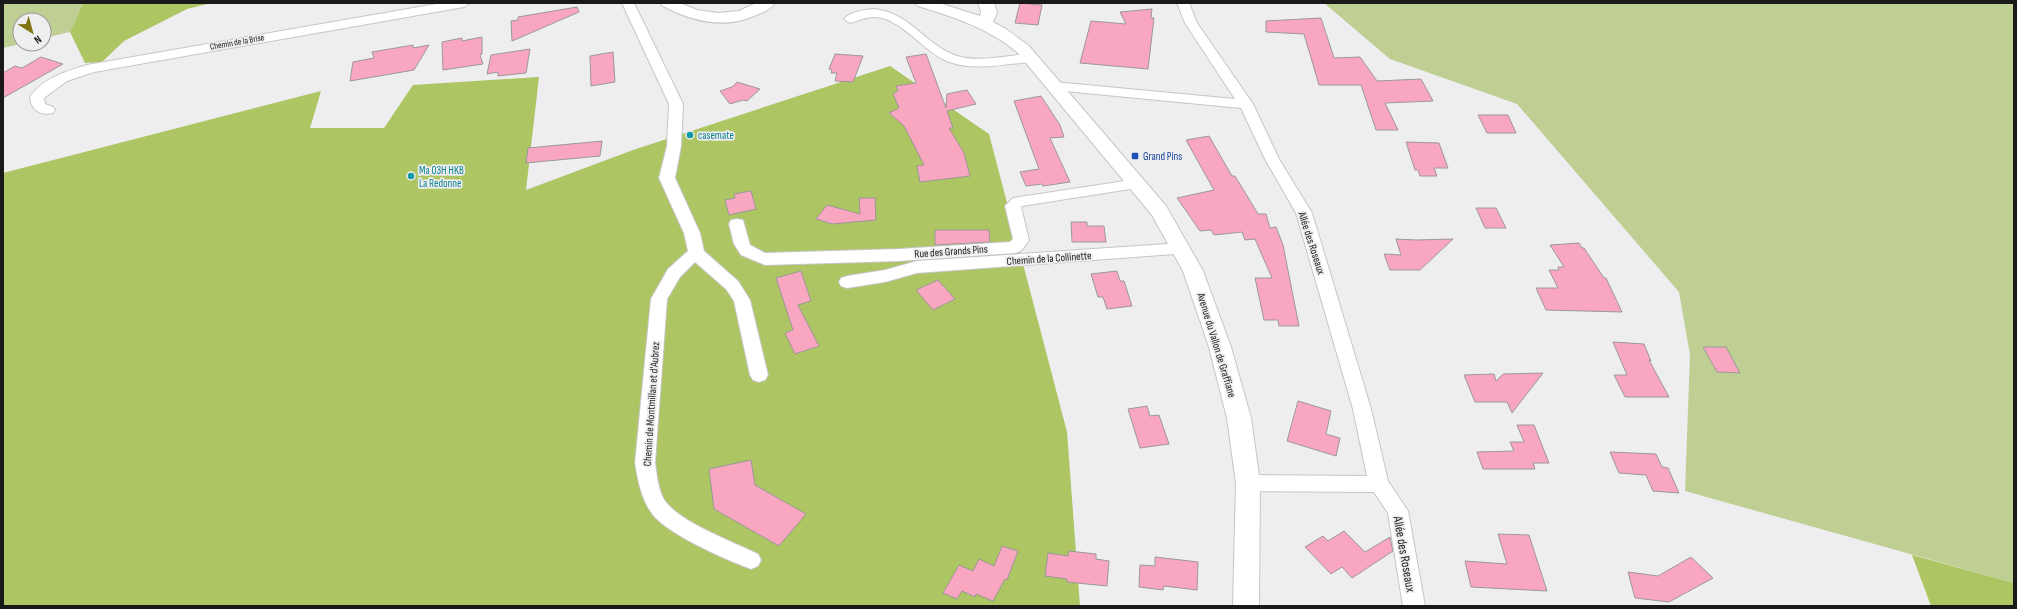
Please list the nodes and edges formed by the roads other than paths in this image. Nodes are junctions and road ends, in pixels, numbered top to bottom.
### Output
1 (464, 3) edge
2 (628, 3) edge
3 (668, 3) edge
4 (767, 3) edge
5 (924, 3) edge
6 (986, 3) edge
7 (1183, 3) edge
8 (963, 8) edge
9 (850, 18) dead end
10 (984, 23) junction
11 (1030, 58) junction
12 (1054, 86) junction
13 (1246, 104) junction
14 (48, 110) dead end
15 (1138, 184) junction
16 (737, 224) dead end
17 (1182, 249) junction
18 (696, 252) junction
19 (846, 282) dead end
20 (759, 375) dead end
21 (1248, 483) junction
22 (1379, 484) junction
23 (752, 560) dead end
24 (1246, 606) edge
25 (1414, 606) edge

1 - 14 street, Chemin de la Brise
2 - 18 street
3 - 4 street
5 - 8 street, Avenue du Vallon de Graffiane
6 - 10 street
7 - 13 street, Allée des Roseaux
8 - 10 street, Avenue du Vallon de Graffiane
9 - 11 street
10 - 11 street, Avenue du Vallon de Graffiane
11 - 12 street, Avenue du Vallon de Graffiane
12 - 13 street
12 - 15 street, Avenue du Vallon de Graffiane
13 - 22 street, Allée des Roseaux
15 - 16 street, Rue des Grands Pins
15 - 17 street, Avenue du Vallon de Graffiane
17 - 19 street, Chemin de la Collinette
17 - 21 street, Avenue du Vallon de Graffiane
18 - 20 street
18 - 23 street, Chemin de Montmillan et d'Aubrez
21 - 22 street
21 - 24 street, Avenue du Vallon de Graffiane
22 - 25 street, Allée des Roseaux

